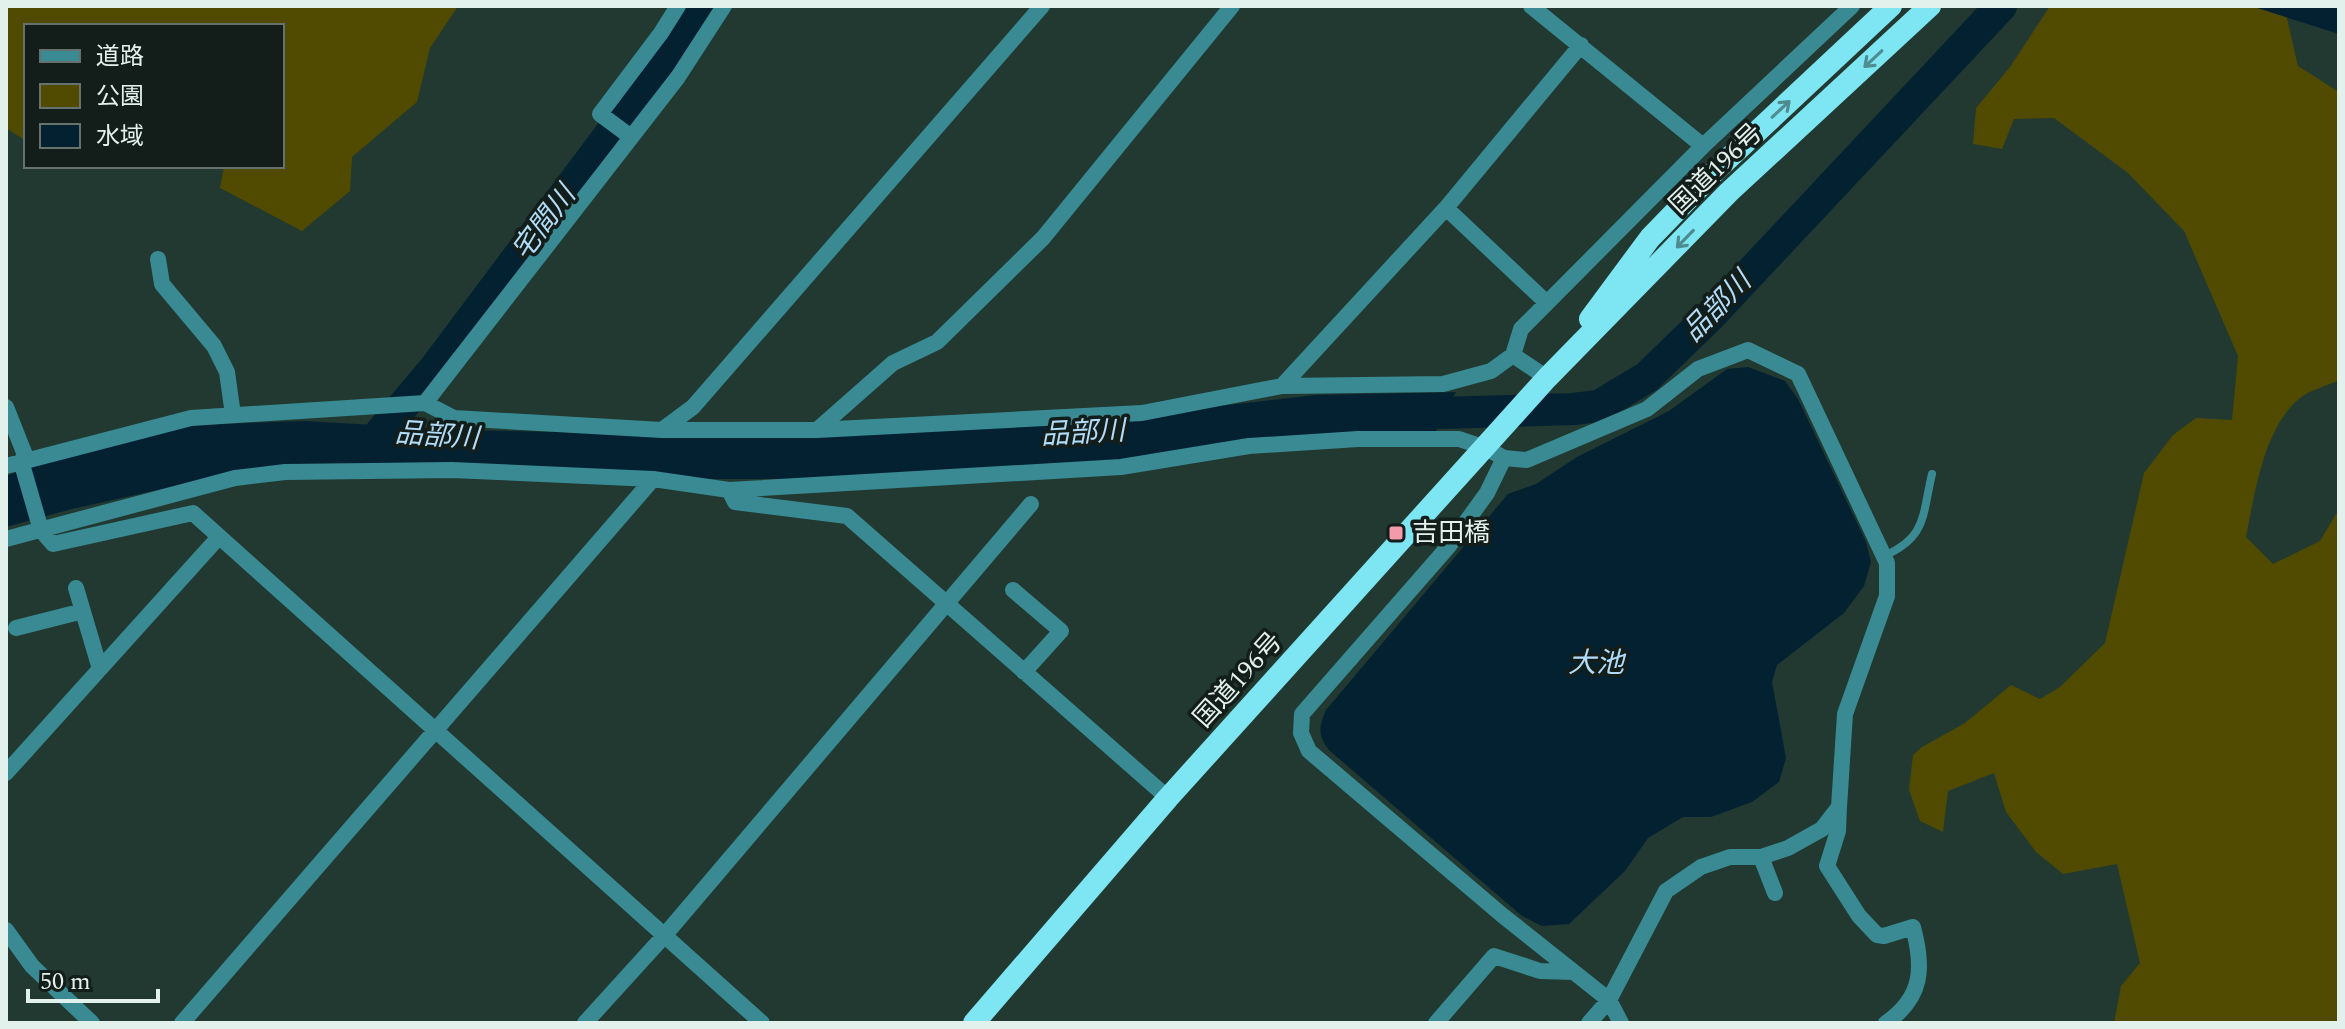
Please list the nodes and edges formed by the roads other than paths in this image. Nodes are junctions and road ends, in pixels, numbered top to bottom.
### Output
1 (678, 6) edge
2 (724, 6) edge
3 (1042, 6) edge
4 (1232, 6) edge
5 (1531, 6) edge
6 (1852, 6) edge
7 (1891, 6) edge
8 (1930, 6) edge
9 (1581, 45) junction
10 (631, 137) junction
11 (1703, 146) junction
12 (1446, 208) junction
13 (158, 259) dead end
14 (1547, 303) junction
15 (1513, 355) junction
16 (1543, 383) junction
17 (1282, 386) junction
18 (424, 403) junction
19 (6, 407) edge
20 (233, 415) junction
21 (662, 430) junction
22 (817, 430) junction
23 (1495, 453) junction
24 (20, 465) edge
25 (1932, 474) dead end
26 (653, 479) junction
27 (729, 490) junction
28 (1031, 504) dead end
29 (40, 525) junction
30 (218, 538) junction
31 (6, 539) edge
32 (1883, 556) junction
33 (76, 588) dead end
34 (1013, 590) dead end
35 (947, 605) junction
36 (83, 611) junction
37 (16, 628) dead end
38 (100, 669) junction
39 (1024, 672) junction
40 (436, 732) junction
41 (6, 773) edge
42 (1840, 790) junction
43 (1168, 798) junction
44 (1761, 857) junction
45 (1775, 893) dead end
46 (6, 930) edge
47 (664, 936) junction
48 (1574, 972) junction
49 (1609, 1000) junction
50 (92, 1023) edge
51 (182, 1023) edge
52 (585, 1023) edge
53 (762, 1023) edge
54 (974, 1023) edge
55 (1436, 1023) edge
56 (1589, 1023) edge
57 (1621, 1023) edge
58 (1886, 1023) edge

1 - 10 street
2 - 10 street
3 - 21 street
4 - 22 street
5 - 9 street
6 - 11 street
16 -> 7 highway, 国道196号
8 -> 16 highway, 国道196号
9 - 11 street
9 - 12 street
10 - 18 street
11 - 14 street
12 - 14 street
12 - 17 street
13 - 20 street
14 - 15 street
15 - 16 street
15 - 17 street
16 - 23 highway, 国道196号
17 - 22 street
18 - 20 street
18 - 21 street
19 - 24 street
20 - 24 street
21 - 22 street
23 - 27 street
23 - 32 street
23 - 43 highway, 国道196号
23 - 48 street
24 - 29 street
25 - 32 lane
26 - 27 street
26 - 29 street
26 - 40 street
27 - 35 street
28 - 35 street
29 - 30 street
29 - 31 street
30 - 38 street
30 - 40 street
32 - 42 street
33 - 36 street
34 - 39 street
35 - 39 street
35 - 47 street
36 - 37 street
36 - 38 street
38 - 41 street
39 - 43 street
40 - 47 street
40 - 51 street
42 - 44 street
42 - 58 street
43 - 54 highway, 国道196号
44 - 45 street
44 - 49 street
46 - 50 street
47 - 52 street
47 - 53 street
48 - 49 street
48 - 55 street
49 - 56 street
49 - 57 street

